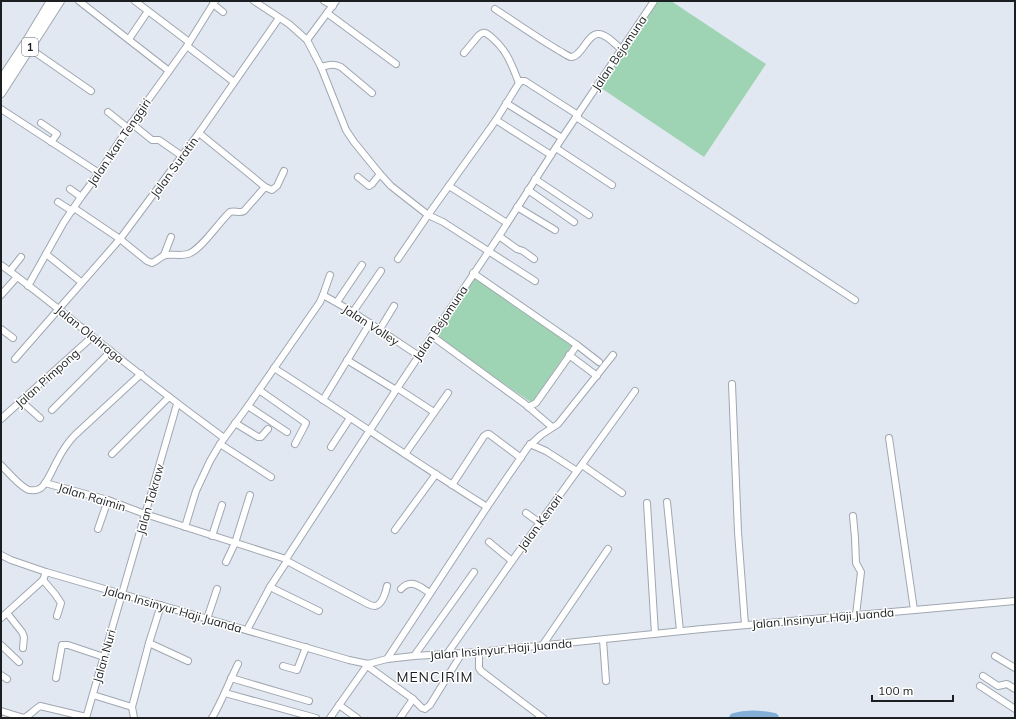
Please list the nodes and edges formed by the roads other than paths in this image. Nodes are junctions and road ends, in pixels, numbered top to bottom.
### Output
1 (51, 1) edge
2 (60, 1) edge
3 (80, 1) edge
4 (135, 1) edge
5 (254, 1) edge
6 (324, 1) edge
7 (654, 1) edge
8 (214, 2) edge
9 (334, 3) edge
10 (495, 9) dead end
11 (223, 12) dead end
12 (328, 13) junction
13 (146, 14) dead end
14 (279, 18) junction
15 (129, 39) junction
16 (307, 40) junction
17 (188, 44) junction
18 (29, 48) junction
19 (622, 50) junction
20 (464, 54) dead end
21 (396, 64) dead end
22 (321, 67) junction
23 (169, 71) junction
24 (1, 80) edge
25 (234, 82) junction
26 (519, 83) junction
27 (90, 92) dead end
28 (1, 93) edge
29 (372, 93) dead end
30 (506, 103) junction
31 (1, 109) edge
32 (108, 112) dead end
33 (577, 116) junction
34 (496, 120) junction
35 (41, 123) dead end
36 (130, 125) junction
37 (199, 133) junction
38 (562, 138) junction
39 (51, 142) junction
40 (556, 148) junction
41 (551, 155) junction
42 (182, 156) junction
43 (284, 171) dead end
44 (99, 173) junction
45 (380, 174) junction
46 (358, 177) dead end
47 (535, 179) junction
48 (612, 185) dead end
49 (448, 186) junction
50 (265, 187) junction
51 (70, 189) dead end
52 (528, 190) junction
53 (81, 197) junction
54 (58, 202) dead end
55 (517, 208) junction
56 (73, 210) junction
57 (428, 215) junction
58 (589, 215) dead end
59 (574, 222) dead end
60 (507, 223) junction
61 (555, 230) dead end
62 (499, 236) junction
63 (171, 237) dead end
64 (120, 240) junction
65 (488, 250) junction
66 (46, 254) junction
67 (164, 255) junction
68 (21, 257) dead end
69 (398, 258) dead end
70 (534, 259) dead end
71 (1, 264) edge
72 (362, 265) dead end
73 (10, 271) junction
74 (381, 271) dead end
75 (473, 273) junction
76 (330, 275) dead end
77 (17, 277) junction
78 (535, 281) dead end
79 (81, 282) junction
80 (28, 286) junction
81 (1, 295) edge
82 (324, 295) junction
83 (855, 300) dead end
84 (337, 302) junction
85 (394, 306) dead end
86 (60, 309) junction
87 (353, 312) junction
88 (370, 323) junction
89 (1, 329) edge
90 (380, 329) junction
91 (92, 336) junction
92 (432, 336) junction
93 (13, 338) dead end
94 (576, 345) junction
95 (111, 351) junction
96 (569, 355) junction
97 (613, 355) dead end
98 (419, 356) junction
99 (15, 359) dead end
100 (347, 360) junction
101 (598, 362) dead end
102 (274, 368) junction
103 (141, 374) junction
104 (597, 376) junction
105 (732, 384) dead end
106 (396, 389) junction
107 (259, 390) junction
108 (635, 391) dead end
109 (448, 393) dead end
110 (169, 397) junction
111 (323, 400) junction
112 (21, 401) junction
113 (177, 404) junction
114 (248, 406) junction
115 (528, 407) junction
116 (52, 410) dead end
117 (434, 412) junction
118 (1, 418) edge
119 (40, 418) dead end
120 (350, 418) junction
121 (236, 423) junction
122 (552, 427) junction
123 (268, 429) dead end
124 (369, 431) junction
125 (287, 432) dead end
126 (224, 438) junction
127 (889, 438) dead end
128 (220, 444) junction
129 (295, 444) dead end
130 (530, 444) junction
131 (331, 447) dead end
132 (112, 454) dead end
133 (405, 454) junction
134 (521, 458) junction
135 (1, 465) edge
136 (582, 465) junction
137 (577, 471) junction
138 (436, 474) junction
139 (271, 477) dead end
140 (45, 483) junction
141 (452, 486) junction
142 (622, 493) dead end
143 (250, 495) dead end
144 (108, 500) junction
145 (667, 502) dead end
146 (647, 503) dead end
147 (222, 505) dead end
148 (487, 507) junction
149 (526, 513) dead end
150 (145, 514) junction
151 (853, 516) dead end
152 (540, 523) junction
153 (185, 527) junction
154 (98, 529) dead end
155 (395, 530) dead end
156 (212, 536) junction
157 (489, 542) dead end
158 (235, 543) junction
159 (608, 548) dead end
160 (1, 555) edge
161 (286, 560) junction
162 (512, 561) junction
163 (226, 562) dead end
164 (46, 572) junction
165 (474, 572) dead end
166 (43, 580) junction
167 (270, 586) junction
168 (387, 586) dead end
169 (217, 589) dead end
170 (401, 589) dead end
171 (430, 593) junction
172 (122, 594) junction
173 (1015, 601) edge
174 (161, 606) junction
175 (914, 610) junction
176 (319, 611) dead end
177 (7, 613) junction
178 (856, 615) junction
179 (57, 616) dead end
180 (1, 618) edge
181 (207, 619) junction
182 (745, 625) junction
183 (247, 630) junction
184 (680, 631) junction
185 (655, 634) junction
186 (603, 640) junction
187 (149, 643) junction
188 (1, 645) edge
189 (542, 646) junction
190 (306, 647) junction
191 (23, 648) dead end
192 (479, 652) junction
193 (447, 654) junction
194 (462, 654) junction
195 (414, 656) junction
196 (995, 656) dead end
197 (104, 657) junction
198 (387, 659) junction
199 (188, 661) dead end
200 (19, 662) dead end
201 (238, 664) dead end
202 (367, 665) junction
203 (283, 666) dead end
204 (1015, 668) edge
205 (1, 675) edge
206 (983, 676) dead end
207 (56, 678) dead end
208 (231, 678) junction
209 (7, 679) dead end
210 (606, 681) dead end
211 (980, 686) dead end
212 (1015, 688) edge
213 (225, 693) junction
214 (93, 695) junction
215 (413, 700) junction
216 (309, 701) dead end
217 (339, 705) junction
218 (132, 707) junction
219 (1015, 709) edge
220 (1, 710) edge
221 (86, 717) edge
222 (134, 718) edge
223 (212, 718) edge
224 (316, 718) edge
225 (330, 718) edge
226 (357, 718) edge
227 (400, 718) edge
228 (543, 718) edge

1 - 24 main road, 1
2 - 18 main road, 1
3 - 15 street
4 - 17 street
5 - 14 street
6 - 9 street
7 - 19 street, Jalan Bejomuna
8 - 11 street
8 - 17 street, Jalan Ikan Tenggiri
9 - 12 street
10 - 19 street
12 - 16 street
12 - 21 street
13 - 15 street
14 - 16 street
14 - 25 street, Jalan Suratin
15 - 23 street
16 - 22 street
17 - 23 street, Jalan Ikan Tenggiri
17 - 25 street
18 - 27 street
18 - 28 main road, 1
19 - 33 street, Jalan Bejomuna
20 - 26 street
22 - 29 street
22 - 45 street
23 - 36 street, Jalan Ikan Tenggiri
25 - 37 street, Jalan Suratin
26 - 30 street
26 - 33 street
30 - 34 street
30 - 38 street
31 - 39 street
32 - 36 street
33 - 38 street, Jalan Bejomuna
33 - 83 street
34 - 41 street
34 - 49 street
35 - 39 street
36 - 42 street
36 - 44 street, Jalan Ikan Tenggiri
37 - 42 street, Jalan Suratin
37 - 50 street
38 - 40 street, Jalan Bejomuna
39 - 44 street
40 - 41 street, Jalan Bejomuna
40 - 48 street
41 - 47 street, Jalan Bejomuna
42 - 64 street, Jalan Suratin
43 - 50 street
44 - 53 street, Jalan Ikan Tenggiri
45 - 46 street
45 - 57 street
47 - 52 street, Jalan Bejomuna
47 - 58 street
49 - 57 street
49 - 60 street
50 - 67 street
51 - 53 street
52 - 55 street, Jalan Bejomuna
52 - 59 street
53 - 56 street, Jalan Ikan Tenggiri
54 - 56 street
55 - 60 street, Jalan Bejomuna
55 - 61 street
56 - 64 street
56 - 66 street, Jalan Ikan Tenggiri
57 - 65 street
57 - 69 street
60 - 62 street, Jalan Bejomuna
62 - 65 street, Jalan Bejomuna
62 - 70 street
63 - 67 street
64 - 67 street
64 - 79 street, Jalan Suratin
65 - 75 street, Jalan Bejomuna
65 - 78 street
66 - 79 street
66 - 80 street, Jalan Ikan Tenggiri
68 - 73 street
71 - 73 street, Jalan Olahraga
72 - 84 street
73 - 77 street, Jalan Olahraga
74 - 87 street
75 - 92 street, Jalan Bejomuna
75 - 94 street
76 - 82 street
77 - 80 street, Jalan Olahraga
77 - 81 street
79 - 86 street, Jalan Suratin
80 - 86 street, Jalan Olahraga
82 - 84 street, Jalan Volley
82 - 102 street
84 - 87 street, Jalan Volley
85 - 90 street
86 - 91 street, Jalan Olahraga
86 - 99 street
87 - 88 street, Jalan Volley
88 - 90 street, Jalan Volley
88 - 100 street
89 - 93 street
90 - 98 street, Jalan Volley
91 - 95 street, Jalan Olahraga
91 - 112 street, Jalan Pimpong
92 - 98 street, Jalan Bejomuna
92 - 115 street
94 - 96 street
94 - 101 street
95 - 103 street, Jalan Olahraga
95 - 116 street
96 - 104 street
96 - 115 street
97 - 104 street
98 - 106 street, Jalan Bejomuna
100 - 106 street
100 - 111 street
102 - 107 street
102 - 111 street
103 - 110 street, Jalan Olahraga
103 - 140 street
104 - 122 street
105 - 182 street
106 - 117 street
106 - 124 street, Jalan Bejomuna
107 - 114 street
107 - 129 street
108 - 136 street, Jalan Kenari
109 - 117 street
110 - 113 street, Jalan Olahraga
110 - 132 street
111 - 120 street
112 - 118 street, Jalan Pimpong
112 - 119 street
113 - 126 street
113 - 150 street, Jalan Takraw
114 - 121 street
114 - 125 street
115 - 122 street
117 - 133 street
120 - 124 street
120 - 131 street
121 - 123 street
121 - 126 street
122 - 130 street
124 - 133 street
124 - 161 street, Jalan Bejomuna
126 - 128 street
127 - 175 street
128 - 139 street
128 - 153 street
130 - 134 street
130 - 137 street
133 - 138 street
134 - 141 street
134 - 148 street
135 - 140 street, Jalan Raimin
136 - 137 street, Jalan Kenari
136 - 142 street
137 - 152 street, Jalan Kenari
138 - 141 street
138 - 155 street
140 - 144 street, Jalan Raimin
141 - 148 street
143 - 158 street
144 - 150 street, Jalan Raimin
144 - 154 street
145 - 184 street
146 - 185 street
147 - 156 street
148 - 171 street
149 - 152 street
150 - 153 street, Jalan Raimin
150 - 172 street, Jalan Takraw
151 - 178 street
152 - 162 street, Jalan Kenari
153 - 156 street, Jalan Raimin
156 - 158 street, Jalan Raimin
157 - 162 street
158 - 161 street, Jalan Raimin
158 - 163 street
159 - 189 street
160 - 164 street, Jalan Insinyur Haji Juanda
161 - 167 street, Jalan Bejomuna
161 - 168 street, Jalan Raimin
162 - 193 street, Jalan Kenari
164 - 166 street
164 - 172 street, Jalan Insinyur Haji Juanda
165 - 195 street
166 - 177 street
166 - 179 street
167 - 176 street
167 - 183 street, Jalan Bejomuna
169 - 181 street
170 - 171 street
171 - 198 street
172 - 174 street, Jalan Insinyur Haji Juanda
172 - 197 street, Jalan Nuri
173 - 175 street, Jalan Insinyur Haji Juanda
174 - 181 street, Jalan Insinyur Haji Juanda
174 - 187 street
175 - 178 street, Jalan Insinyur Haji Juanda
177 - 180 street
177 - 191 street
178 - 182 street, Jalan Insinyur Haji Juanda
181 - 183 street, Jalan Insinyur Haji Juanda
182 - 184 street, Jalan Insinyur Haji Juanda
183 - 190 street, Jalan Insinyur Haji Juanda
184 - 185 street, Jalan Insinyur Haji Juanda
185 - 186 street, Jalan Insinyur Haji Juanda
186 - 189 street, Jalan Insinyur Haji Juanda
186 - 210 street
187 - 199 street
187 - 218 street
188 - 200 street
189 - 192 street, Jalan Insinyur Haji Juanda
190 - 202 street, Jalan Insinyur Haji Juanda
190 - 203 street
192 - 194 street, Jalan Insinyur Haji Juanda
192 - 228 street
193 - 194 street, Jalan Insinyur Haji Juanda
193 - 195 street, Jalan Insinyur Haji Juanda
194 - 215 street
195 - 198 street, Jalan Insinyur Haji Juanda
196 - 204 street
197 - 207 street
197 - 214 street, Jalan Nuri
198 - 202 street, Jalan Insinyur Haji Juanda
201 - 208 street
202 - 215 street
202 - 217 street
205 - 209 street
206 - 212 street
208 - 213 street
208 - 216 street
211 - 219 street
213 - 223 street
213 - 224 street
214 - 218 street
214 - 221 street, Jalan Nuri
215 - 227 street
217 - 225 street
217 - 226 street
218 - 222 street
220 - 221 street

